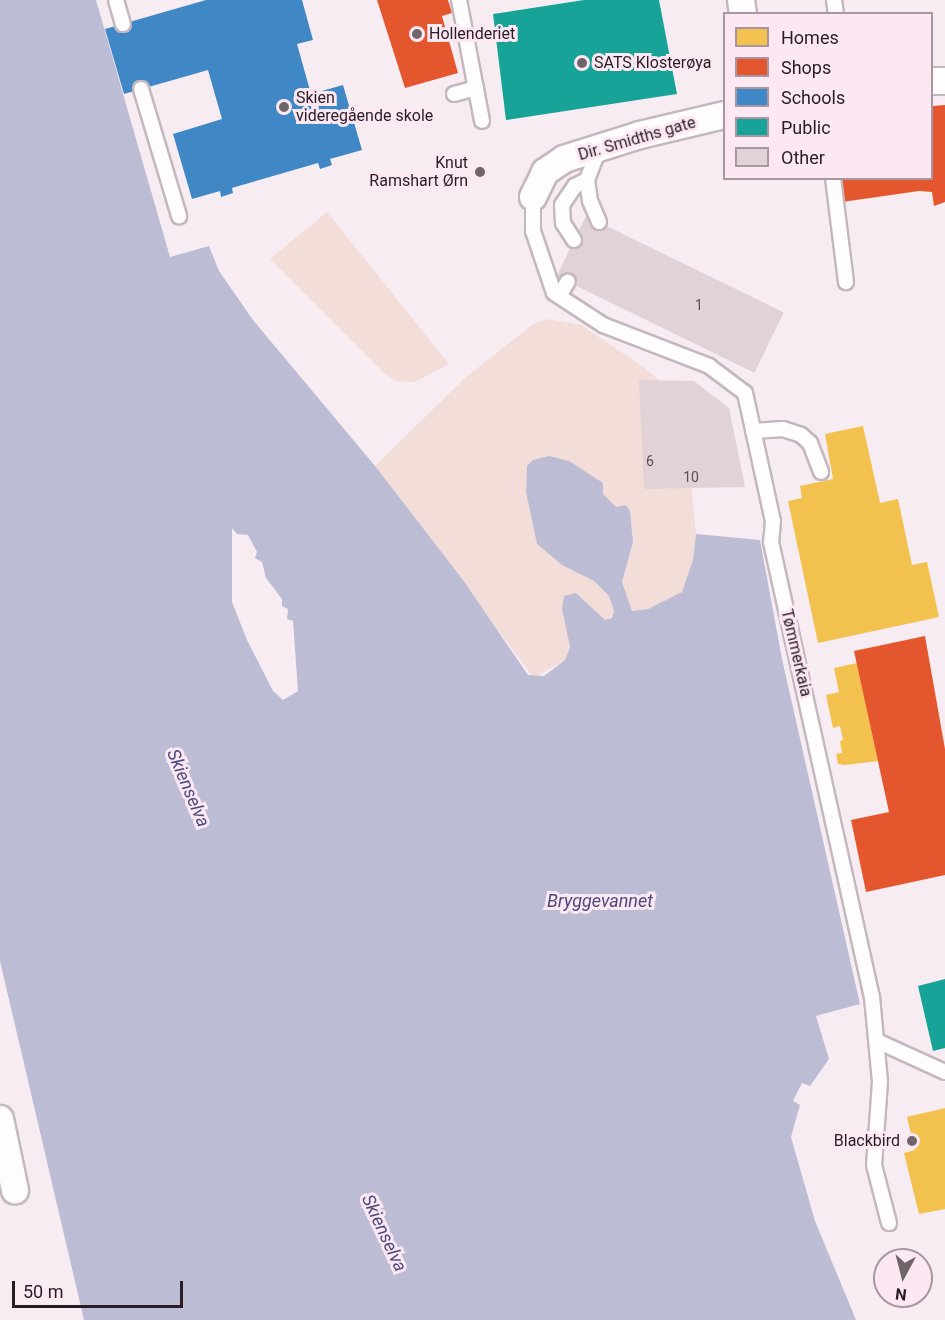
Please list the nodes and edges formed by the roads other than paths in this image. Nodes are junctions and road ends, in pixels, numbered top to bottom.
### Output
1 (116, 0) edge
2 (459, 0) edge
3 (123, 24) dead end
4 (476, 88) junction
5 (141, 89) dead end
6 (453, 94) dead end
7 (723, 115) edge
8 (482, 121) dead end
9 (599, 148) junction
10 (587, 180) junction
11 (832, 180) edge
12 (533, 197) joint
13 (179, 216) dead end
14 (598, 222) dead end
15 (574, 240) dead end
16 (568, 281) dead end
17 (846, 282) dead end
18 (559, 296) junction
19 (753, 431) junction
20 (821, 472) dead end
21 (877, 1041) junction
22 (945, 1072) edge
23 (0, 1119) edge
24 (15, 1190) dead end
25 (889, 1223) dead end

1 - 3 lane
2 - 4 lane
4 - 6 lane
4 - 8 lane
5 - 13 lane
7 - 9 street, Dir. Smidths gate
9 - 10 lane
9 - 12 street, Dir. Smidths gate
10 - 14 lane
10 - 15 lane
11 - 17 lane
12 - 18 lane, Tømmerkaia
16 - 18 lane
18 - 19 lane, Tømmerkaia
19 - 20 lane
19 - 21 lane, Tømmerkaia
21 - 22 lane
21 - 25 lane, Tømmerkaia
23 - 24 street

